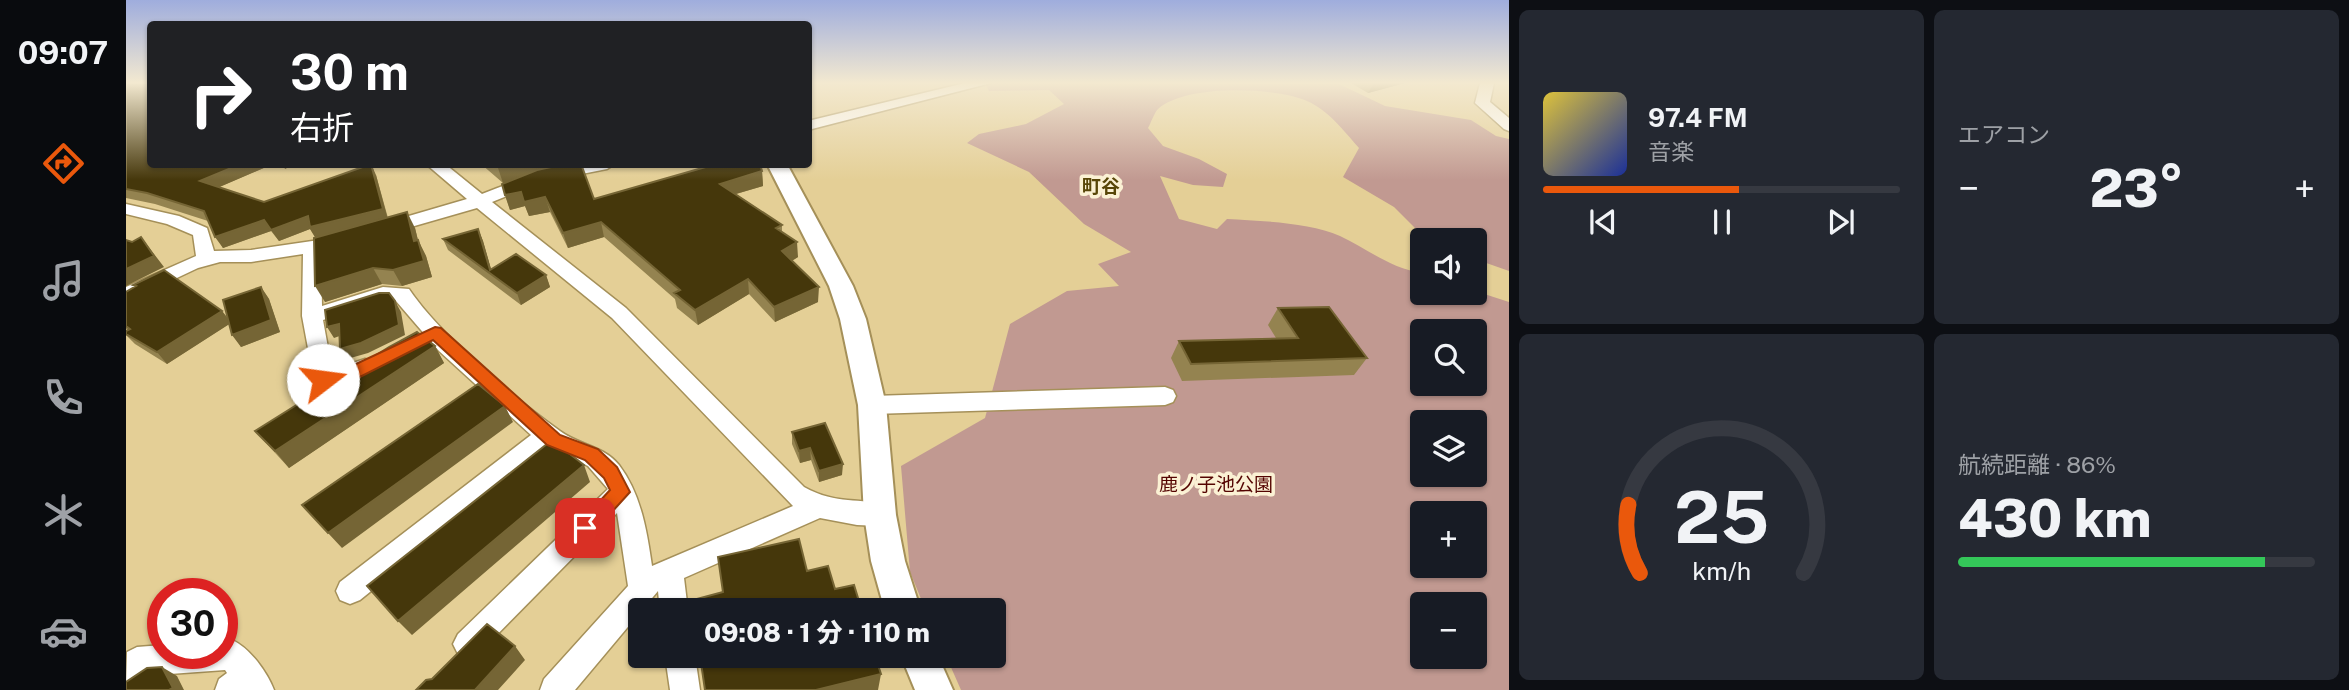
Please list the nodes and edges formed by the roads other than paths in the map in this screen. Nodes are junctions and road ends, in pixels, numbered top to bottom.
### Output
1 (852, 115) edge
2 (812, 125) edge
3 (439, 168) edge
4 (587, 168) edge
5 (779, 168) edge
6 (480, 201) junction
7 (126, 208) edge
8 (367, 234) edge
9 (343, 240) edge
10 (312, 248) junction
11 (206, 260) junction
12 (126, 295) edge
13 (312, 316) junction
14 (435, 332) junction
15 (412, 344) edge
16 (378, 360) edge
17 (1165, 396) dead end
18 (872, 405) junction
19 (548, 435) junction
20 (621, 492) junction
21 (816, 508) junction
22 (880, 516) junction
23 (668, 571) junction
24 (642, 590) junction
25 (350, 592) dead end
26 (672, 598) edge
27 (899, 598) edge
28 (451, 662) edge
29 (682, 668) edge
30 (924, 668) edge
31 (126, 670) edge
32 (246, 685) edge
33 (555, 690) edge
34 (685, 690) edge
35 (934, 690) edge

1 - 2 street
3 - 6 street
4 - 6 street
5 - 18 street
6 - 8 street
6 - 21 street
7 - 11 street
9 - 10 street
10 - 11 street
10 - 13 street
11 - 12 street
13 - 14 street
13 - 16 street
14 - 15 street
14 - 19 street
17 - 18 street
18 - 22 street
19 - 20 street
19 - 25 street
20 - 24 street
20 - 28 street
21 - 22 street
21 - 23 street
22 - 27 street
23 - 24 street
23 - 26 street
24 - 33 street
29 - 34 street
30 - 35 street
31 - 32 street

